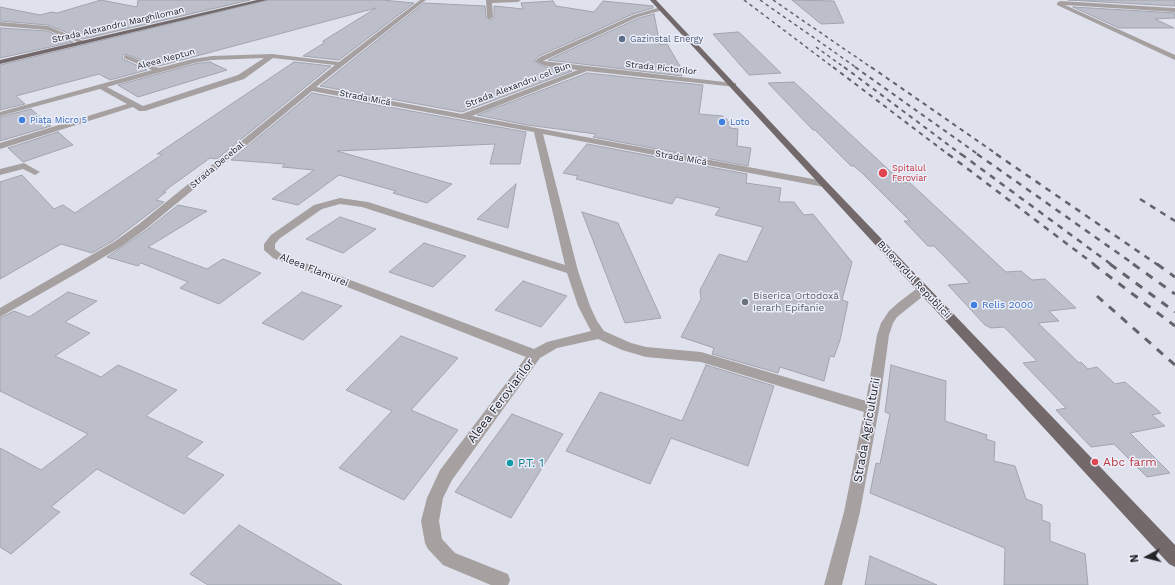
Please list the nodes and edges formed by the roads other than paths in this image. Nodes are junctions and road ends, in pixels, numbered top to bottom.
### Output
1 (264, 0) edge
2 (423, 0) edge
3 (518, 0) edge
4 (489, 1) edge
5 (657, 4) edge
6 (1175, 10) edge
7 (490, 16) dead end
8 (0, 24) edge
9 (85, 43) junction
10 (272, 56) junction
11 (1175, 57) edge
12 (126, 58) dead end
13 (0, 62) edge
14 (341, 64) junction
15 (587, 68) junction
16 (158, 70) junction
17 (733, 85) junction
18 (100, 86) junction
19 (310, 88) junction
20 (133, 105) junction
21 (0, 114) edge
22 (462, 117) junction
23 (538, 132) junction
24 (0, 146) edge
25 (0, 172) edge
26 (35, 172) dead end
27 (824, 184) junction
28 (572, 272) junction
29 (923, 290) junction
30 (0, 313) edge
31 (599, 334) junction
32 (535, 355) junction
33 (872, 409) junction
34 (1175, 558) edge
35 (501, 580) dead end
36 (833, 585) edge

1 - 9 main road, Strada Alexandru Marghiloman
2 - 14 street, Strada Decebal
3 - 4 street
4 - 7 street
5 - 15 street, Strada Alexandru cel Bun
5 - 17 main road, Bulevardul Republicii
6 - 11 street
8 - 9 street
9 - 13 main road, Strada Alexandru Marghiloman
10 - 14 street, Aleea Neptun
10 - 16 street, Aleea Neptun
10 - 20 street
12 - 16 street
14 - 19 street, Strada Decebal
15 - 17 street, Strada Pictorilor
15 - 22 street, Strada Alexandru cel Bun
16 - 18 street, Aleea Neptun
17 - 27 main road, Bulevardul Republicii
18 - 20 street
18 - 21 street, Aleea Neptun
19 - 22 street, Strada Mică
19 - 30 street, Strada Decebal
20 - 24 street
22 - 23 street, Strada Mică
23 - 27 street, Strada Mică
23 - 28 street
25 - 26 street
27 - 29 main road, Bulevardul Republicii
28 - 31 street
28 - 32 street, Aleea Flamurei
29 - 33 street, Strada Agriculturii
29 - 34 main road, Bulevardul Republicii
31 - 32 street, Aleea Feroviarilor
31 - 33 street
32 - 35 street, Aleea Feroviarilor
33 - 36 street, Strada Agriculturii

